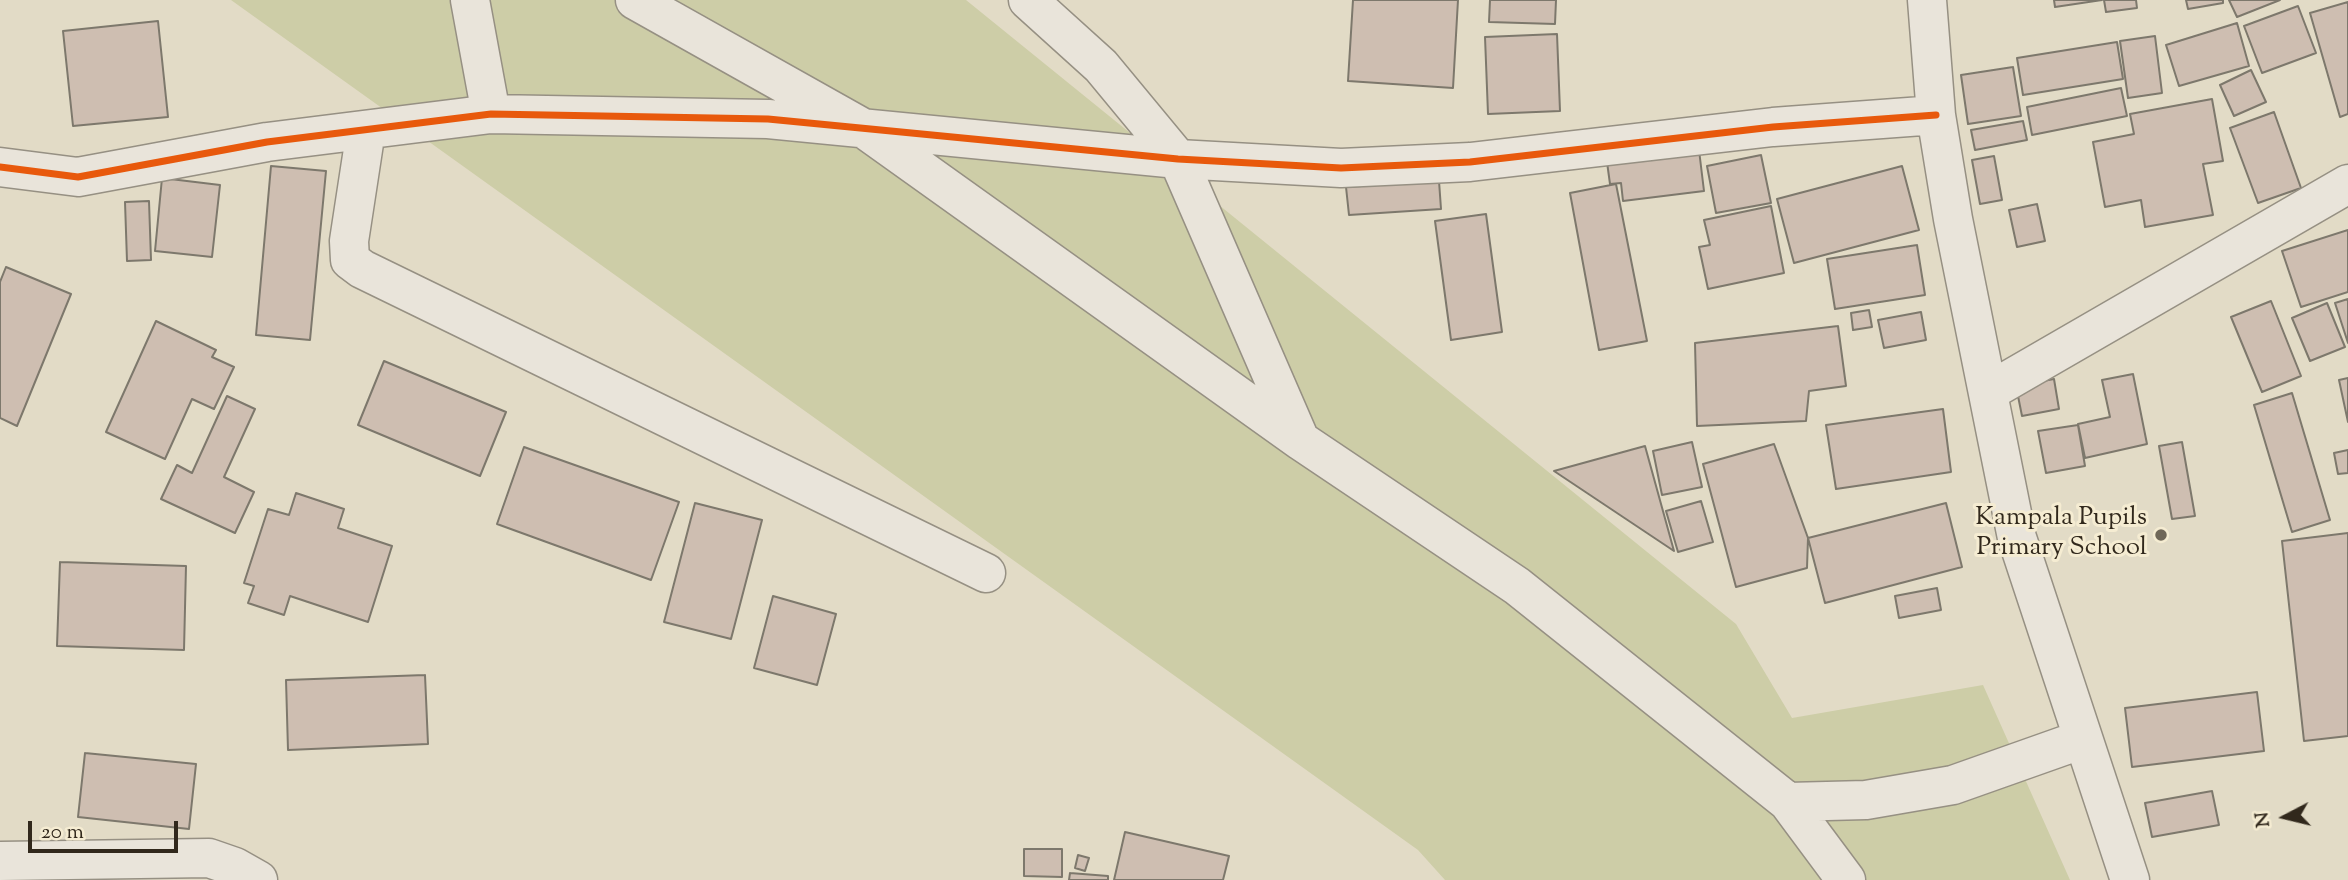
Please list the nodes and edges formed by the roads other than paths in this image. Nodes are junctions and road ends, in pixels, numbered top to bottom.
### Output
1 (470, 0) edge
2 (635, 0) edge
3 (1028, 0) edge
4 (1927, 0) edge
5 (491, 114) junction
6 (1936, 114) junction
7 (863, 128) junction
8 (366, 130) junction
9 (1178, 159) junction
10 (0, 167) edge
11 (2348, 184) edge
12 (1988, 392) junction
13 (1301, 441) junction
14 (986, 573) dead end
15 (2083, 739) junction
16 (1788, 802) junction
17 (0, 861) edge
18 (258, 880) edge
19 (1846, 880) edge
20 (2130, 880) edge

1 - 5 street
2 - 7 street
3 - 9 street
4 - 6 street
5 - 7 street
5 - 8 street
6 - 9 street
6 - 12 street
7 - 9 street
7 - 13 street
8 - 10 street
8 - 14 street
9 - 13 street
11 - 12 street
12 - 15 street
13 - 16 street
15 - 16 street
15 - 20 street
16 - 19 street
17 - 18 street

